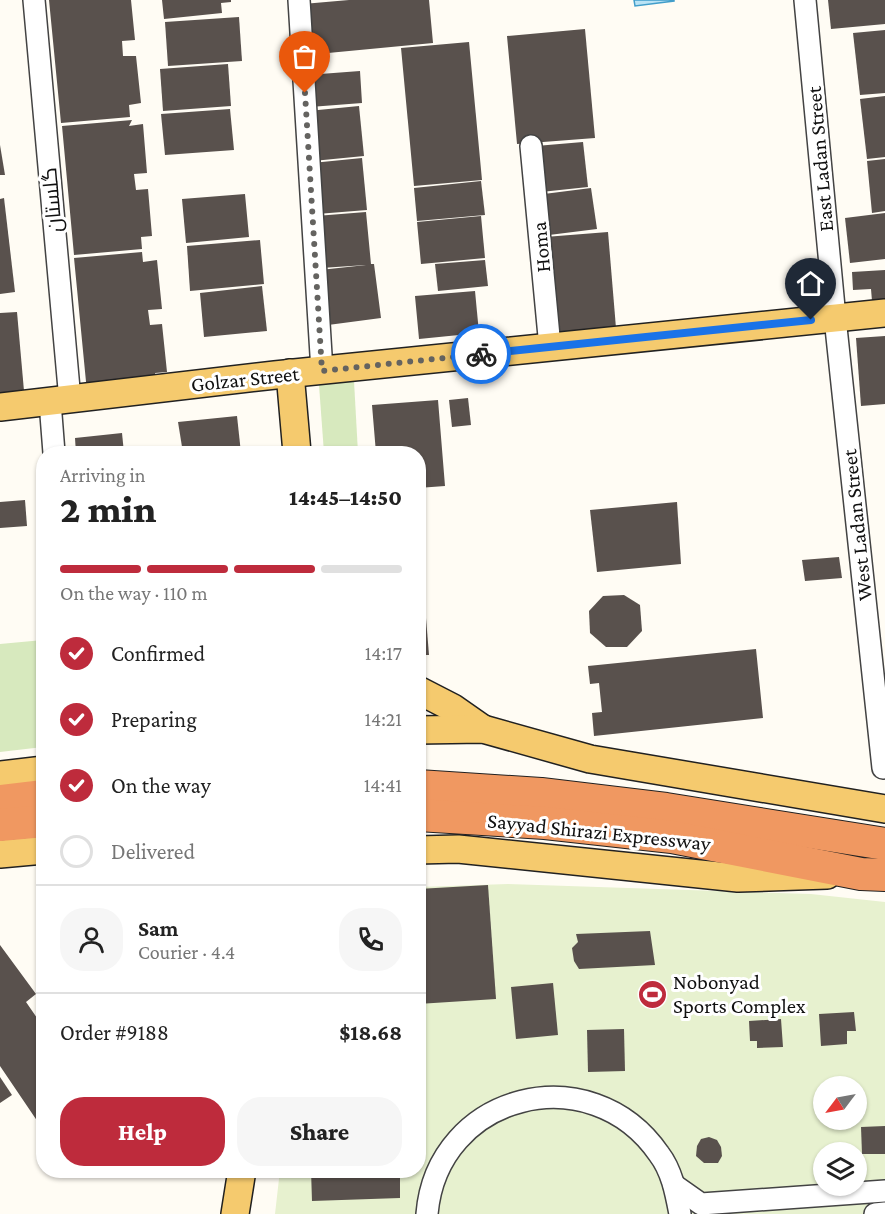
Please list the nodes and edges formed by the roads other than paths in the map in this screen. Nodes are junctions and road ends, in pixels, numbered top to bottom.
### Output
1 (34, 0) edge
2 (299, 0) edge
3 (805, 0) edge
4 (531, 146) dead end
5 (885, 313) edge
6 (835, 318) junction
7 (550, 347) junction
8 (322, 371) junction
9 (283, 374) junction
10 (60, 401) junction
11 (0, 407) edge
12 (55, 446) edge
13 (281, 446) edge
14 (296, 446) edge
15 (426, 694) edge
16 (426, 708) edge
17 (453, 708) junction
18 (483, 729) junction
19 (426, 730) edge
20 (883, 768) dead end
21 (36, 771) edge
22 (0, 775) edge
23 (426, 787) edge
24 (36, 797) edge
25 (0, 801) edge
26 (885, 809) edge
27 (426, 816) edge
28 (36, 822) edge
29 (669, 823) junction
30 (0, 825) edge
31 (426, 837) edge
32 (885, 844) edge
33 (458, 849) junction
34 (426, 850) edge
35 (36, 851) edge
36 (0, 854) edge
37 (873, 874) edge
38 (241, 1178) edge
39 (674, 1185) junction
40 (885, 1191) edge
41 (885, 1213) edge
42 (235, 1214) edge
43 (427, 1214) edge
44 (680, 1214) edge
45 (874, 1214) edge

1 - 10 street, گلستان
2 - 8 street
3 - 6 street, East Ladan Street
4 - 7 street, Homa
5 - 6 main road, Golzar Street
6 - 7 main road, Golzar Street
6 - 20 street, West Ladan Street
7 - 8 main road, Golzar Street
8 - 9 main road, Golzar Street
9 - 10 main road, Golzar Street
9 - 13 main road
9 - 14 main road
10 - 11 main road, Golzar Street
10 - 12 street, گلستان
15 - 17 main road
16 - 17 main road
17 - 18 main road
18 - 19 main road
18 - 26 main road
21 - 22 main road
23 - 29 highway, Sayyad Shirazi Expressway
24 - 25 highway
27 - 29 highway, Sayyad Shirazi Expressway
28 - 30 highway
29 - 32 highway, Sayyad Shirazi Expressway
29 - 37 highway, Sayyad Shirazi Expressway
31 - 33 main road
33 - 34 main road
33 - 37 main road
35 - 36 main road
38 - 42 main road
39 - 40 street
39 - 43 street
39 - 44 street
41 - 45 street

